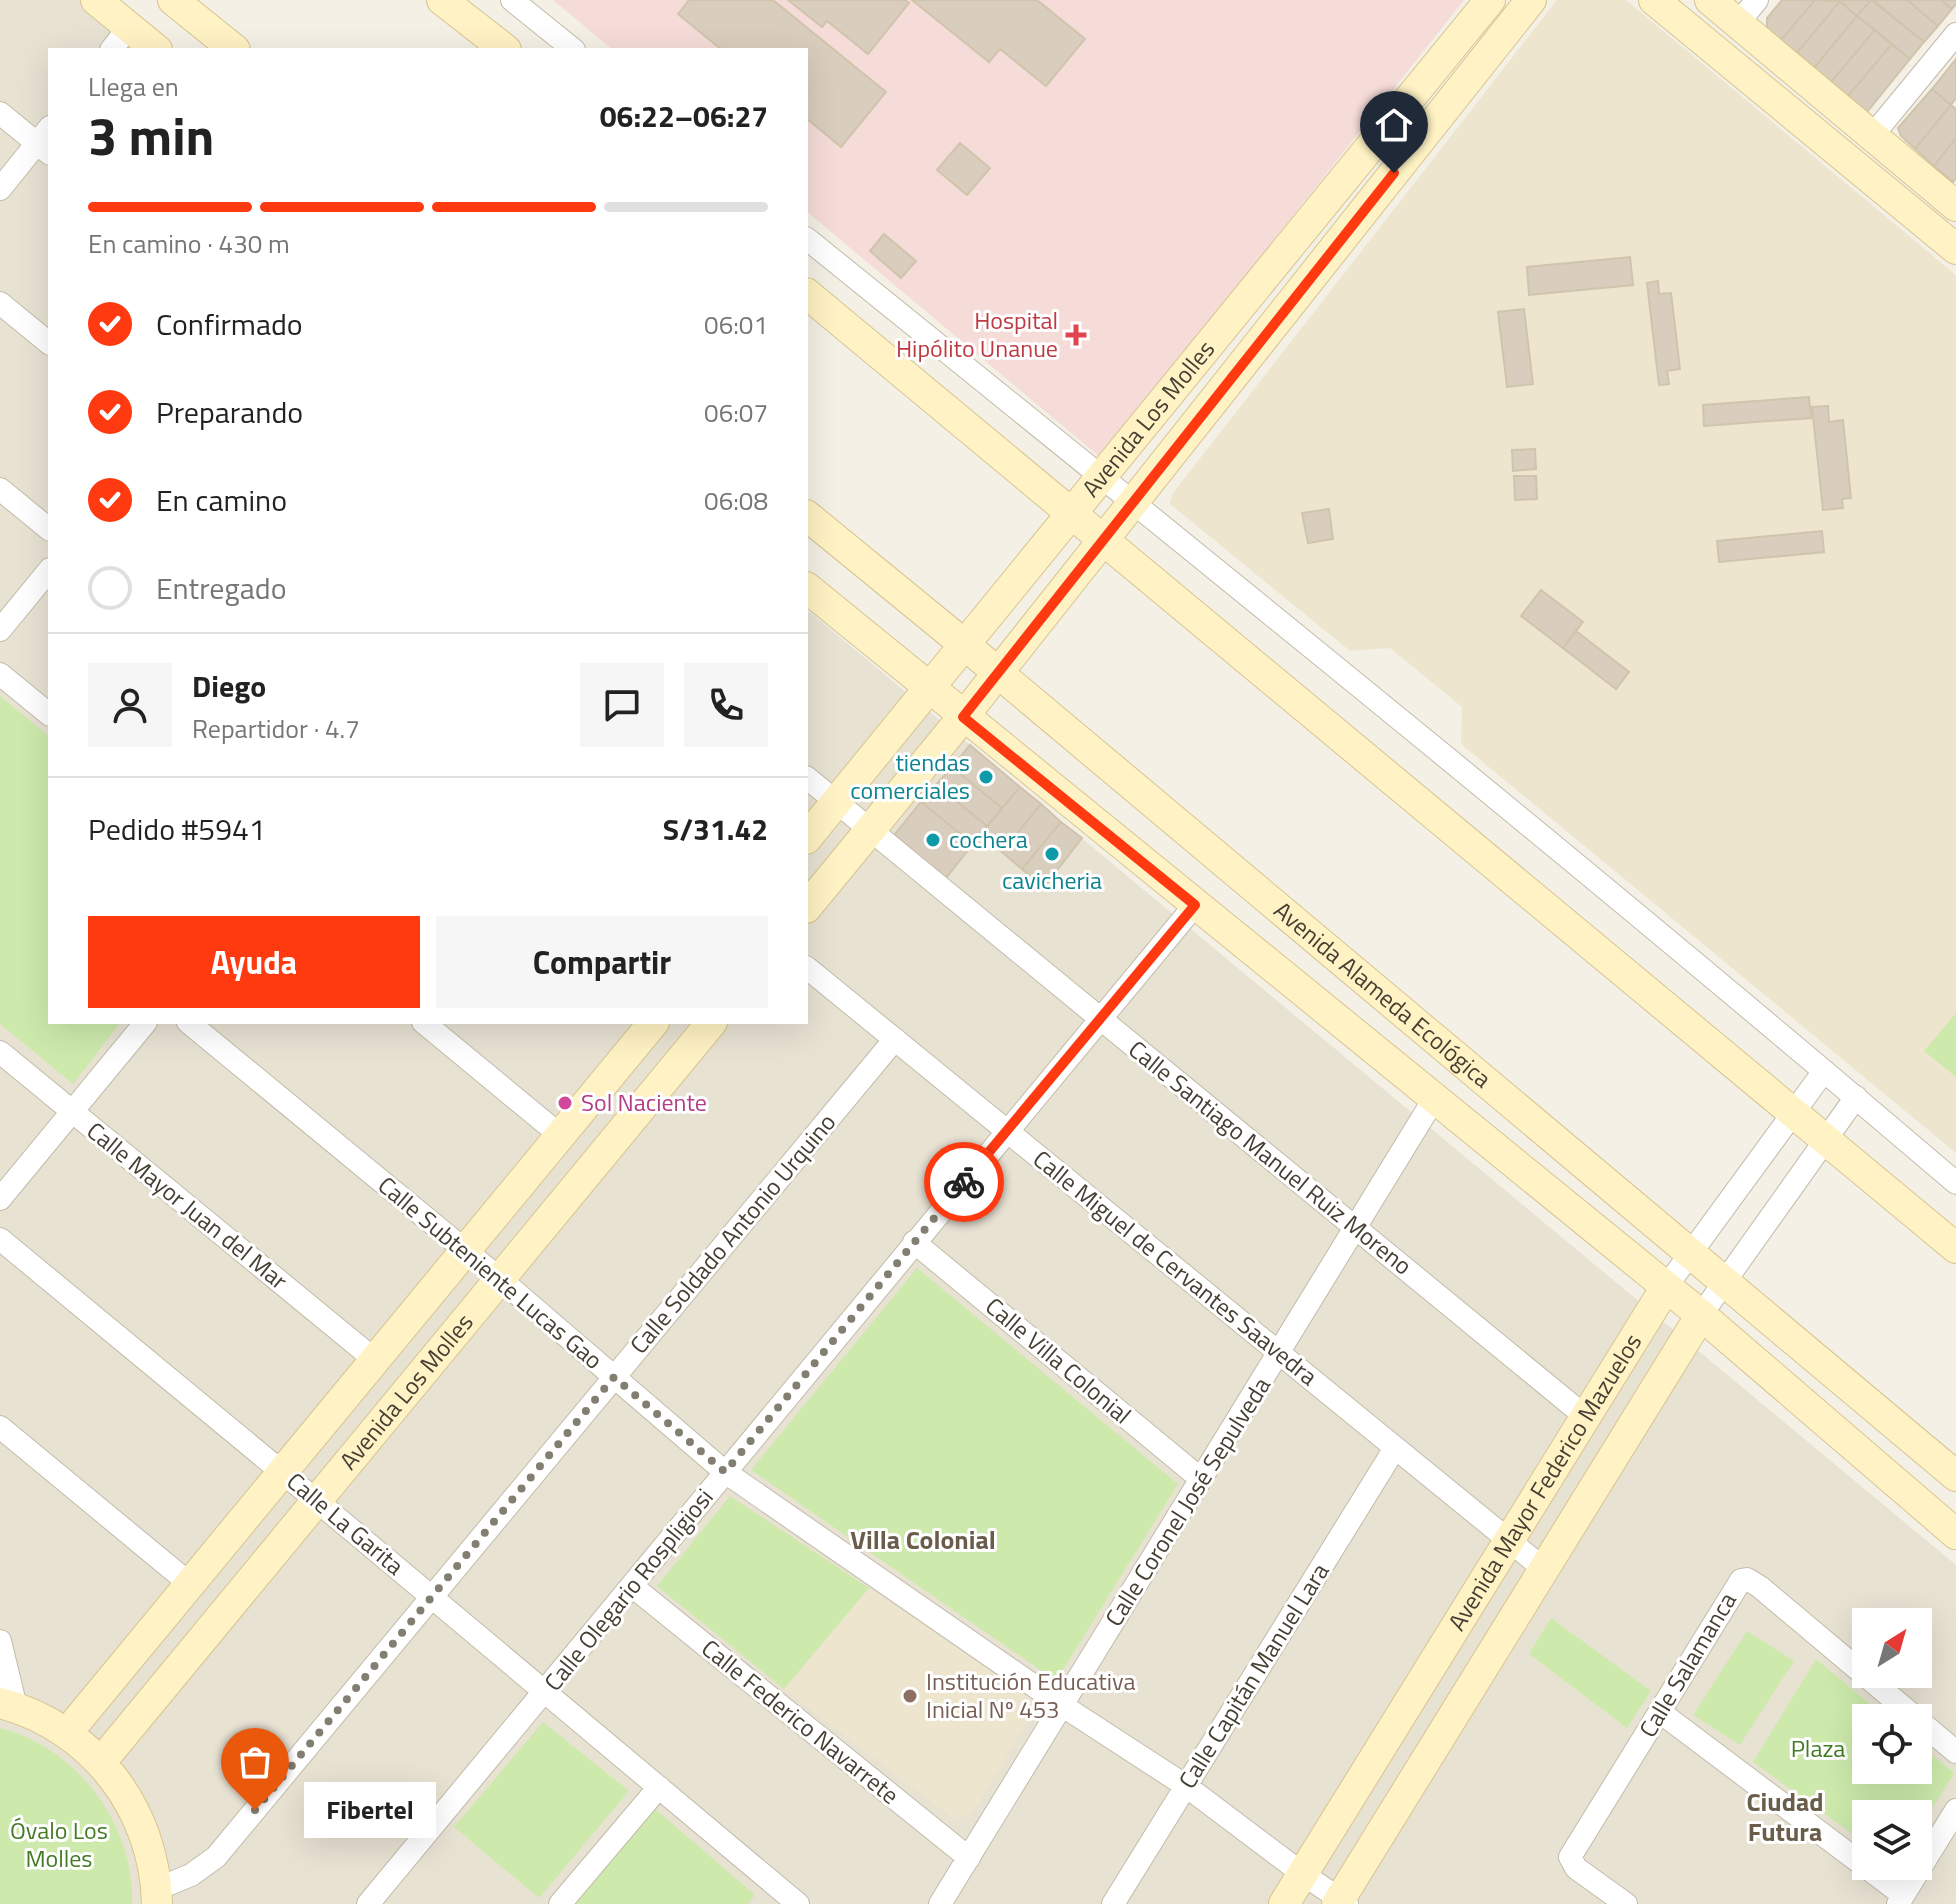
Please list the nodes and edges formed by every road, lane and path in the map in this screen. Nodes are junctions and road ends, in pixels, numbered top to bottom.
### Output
1 (96, 0) edge
2 (173, 0) edge
3 (512, 0) edge
4 (1490, 0) edge
5 (1531, 0) edge
6 (1654, 0) edge
7 (1710, 0) edge
8 (457, 5) edge
9 (1747, 12) edge
10 (1956, 34) edge
11 (120, 39) edge
12 (150, 48) edge
13 (233, 48) edge
14 (504, 48) edge
15 (572, 48) edge
16 (0, 113) edge
17 (1872, 136) junction
18 (46, 141) edge
19 (0, 189) edge
20 (1956, 206) edge
21 (808, 240) edge
22 (1956, 249) edge
23 (808, 295) edge
24 (0, 303) edge
25 (48, 342) edge
26 (1102, 477) junction
27 (0, 489) edge
28 (1134, 502) junction
29 (1072, 514) junction
30 (808, 517) edge
31 (48, 528) edge
32 (1104, 540) junction
33 (48, 571) edge
34 (808, 589) edge
35 (0, 630) edge
36 (965, 645) junction
37 (0, 674) edge
38 (998, 674) junction
39 (930, 689) junction
40 (48, 713) edge
41 (963, 717) junction
42 (808, 779) edge
43 (836, 802) junction
44 (871, 830) junction
45 (808, 837) edge
46 (1195, 905) junction
47 (808, 906) edge
48 (808, 969) edge
49 (1101, 1019) junction
50 (144, 1024) edge
51 (190, 1024) edge
52 (425, 1024) edge
53 (650, 1024) edge
54 (710, 1024) edge
55 (895, 1039) junction
56 (0, 1052) edge
57 (1824, 1071) junction
58 (1856, 1097) junction
59 (1434, 1099) junction
60 (72, 1111) junction
61 (1793, 1112) junction
62 (1006, 1130) junction
63 (561, 1136) junction
64 (1826, 1139) junction
65 (1956, 1183) edge
66 (0, 1199) edge
67 (1356, 1228) junction
68 (0, 1239) edge
69 (914, 1242) junction
70 (1956, 1248) edge
71 (465, 1251) junction
72 (1690, 1254) junction
73 (500, 1279) junction
74 (1724, 1282) junction
75 (1666, 1287) junction
76 (1701, 1315) junction
77 (1279, 1353) junction
78 (375, 1360) junction
79 (614, 1377) junction
80 (1586, 1417) junction
81 (0, 1427) edge
82 (1395, 1448) junction
83 (283, 1472) junction
84 (725, 1472) junction
85 (1956, 1476) edge
86 (1201, 1479) junction
87 (317, 1501) junction
88 (1956, 1534) edge
89 (1509, 1541) junction
90 (1544, 1569) junction
91 (190, 1584) junction
92 (632, 1586) junction
93 (432, 1596) junction
94 (0, 1641) edge
95 (545, 1692) junction
96 (1899, 1704) edge
97 (8, 1705) edge
98 (1063, 1706) junction
99 (1660, 1712) junction
100 (1932, 1732) edge
101 (67, 1733) junction
102 (1956, 1752) edge
103 (101, 1762) junction
104 (1186, 1786) junction
105 (659, 1787) junction
106 (1956, 1810) edge
107 (969, 1858) junction
108 (1303, 1874) junction
109 (157, 1896) edge
110 (774, 1896) edge
111 (1901, 1900) edge
112 (1341, 1902) edge
113 (368, 1904) edge
114 (560, 1904) edge
115 (798, 1904) edge
116 (940, 1904) edge
117 (1113, 1904) edge
118 (1284, 1904) edge
119 (1626, 1904) edge

1 - 11 street
2 - 13 street
3 - 15 street
4 - 26 street, Avenida Los Molles
5 - 28 street, Avenida Los Molles
6 - 22 street
7 - 9 street
8 - 14 street
9 - 17 street
10 - 17 street
11 - 12 street
16 - 18 street
17 - 20 street
18 - 19 street
21 - 26 street
23 - 29 street
24 - 25 street
26 - 28 street
26 - 29 street, Avenida Los Molles
27 - 31 street
28 - 32 street, Avenida Los Molles
28 - 57 street
29 - 32 street
29 - 36 street, Avenida Los Molles
30 - 36 street, Avenida Alameda Ecológica
32 - 38 street, Avenida Los Molles
32 - 61 street
33 - 35 street
34 - 39 street, Avenida Alameda Ecológica
36 - 38 street, Avenida Alameda Ecológica
36 - 39 street, Avenida Los Molles
37 - 40 street
38 - 41 street, Avenida Los Molles
38 - 72 street, Avenida Alameda Ecológica
39 - 41 street, Avenida Alameda Ecológica
39 - 43 street, Avenida Los Molles
41 - 44 street, Avenida Los Molles
41 - 46 street, Avenida Alameda Ecológica
42 - 43 street, Calle Santiago Manuel Ruiz Moreno
43 - 44 street, Calle Santiago Manuel Ruiz Moreno
43 - 45 street, Avenida Los Molles
44 - 47 street, Avenida Los Molles
44 - 49 street, Calle Santiago Manuel Ruiz Moreno
46 - 49 street, Calle Olegario Rospligiosi
46 - 59 street, Avenida Alameda Ecológica
48 - 55 street, Calle Miguel de Cervantes Saavedra
49 - 62 street, Calle Olegario Rospligiosi
49 - 67 street, Calle Santiago Manuel Ruiz Moreno
50 - 60 street
51 - 71 street, Calle Subteniente Lucas Gao
52 - 63 street
53 - 63 street, Avenida Los Molles
54 - 73 street, Avenida Los Molles
55 - 62 street, Calle Miguel de Cervantes Saavedra
55 - 79 street, Calle Soldado Antonio Urquino
56 - 60 street, Calle Mayor Juan del Mar
57 - 58 street
57 - 61 street, Avenida Mayor Federico Mazuelos
58 - 64 street, Avenida Mayor Federico Mazuelos
58 - 65 street
59 - 67 street, Calle Coronel José Sepulveda
59 - 75 street, Avenida Alameda Ecológica
60 - 66 street
60 - 78 street, Calle Mayor Juan del Mar
61 - 64 street
61 - 72 street, Avenida Mayor Federico Mazuelos
62 - 69 street, Calle Olegario Rospligiosi
62 - 77 street, Calle Miguel de Cervantes Saavedra
63 - 71 street, Avenida Los Molles
64 - 70 street
64 - 74 street, Avenida Mayor Federico Mazuelos
67 - 77 street, Calle Coronel José Sepulveda
67 - 80 street, Calle Santiago Manuel Ruiz Moreno
68 - 83 street, Calle La Garita
69 - 84 street, Calle Olegario Rospligiosi
69 - 86 street, Calle Villa Colonial
71 - 73 street, Calle Subteniente Lucas Gao
71 - 78 street, Avenida Los Molles
72 - 74 street, Avenida Alameda Ecológica
72 - 75 street, Avenida Mayor Federico Mazuelos
73 - 79 street, Calle Subteniente Lucas Gao
73 - 87 street, Avenida Los Molles
74 - 76 street, Avenida Mayor Federico Mazuelos
74 - 85 street, Avenida Alameda Ecológica
75 - 76 street, Avenida Alameda Ecológica
75 - 80 street, Avenida Mayor Federico Mazuelos
76 - 88 street, Avenida Alameda Ecológica
76 - 90 street, Avenida Mayor Federico Mazuelos
77 - 82 street, Calle Miguel de Cervantes Saavedra
77 - 86 street, Calle Coronel José Sepulveda
78 - 83 street, Avenida Los Molles
79 - 84 street, Calle Subteniente Lucas Gao
79 - 93 street, Calle Soldado Antonio Urquino
80 - 89 street, Avenida Mayor Federico Mazuelos
81 - 91 street
82 - 89 street, Calle Miguel de Cervantes Saavedra
82 - 104 street, Calle Capitán Manuel Lara
83 - 87 street, Calle La Garita
83 - 91 street, Avenida Los Molles
84 - 92 street, Calle Olegario Rospligiosi
84 - 98 street, Calle Subteniente Lucas Gao
86 - 98 street, Calle Coronel José Sepulveda
87 - 93 street, Calle La Garita
87 - 103 street, Avenida Los Molles
89 - 90 street, Calle Miguel de Cervantes Saavedra
89 - 108 street, Avenida Mayor Federico Mazuelos
90 - 112 street, Avenida Mayor Federico Mazuelos
91 - 101 street, Avenida Los Molles
92 - 95 street, Calle Olegario Rospligiosi
92 - 107 street, Calle Federico Navarrete
93 - 95 street, Calle La Garita
93 - 109 street, Calle Soldado Antonio Urquino
94 - 97 street
95 - 105 street, Calle La Garita
95 - 113 street, Calle Olegario Rospligiosi
96 - 99 street, Calle Salamanca
97 - 101 street
98 - 104 street, Calle Subteniente Lucas Gao
98 - 107 street, Calle Coronel José Sepulveda
99 - 111 street
99 - 119 street, Calle Salamanca
100 - 102 street, Calle Salamanca
101 - 103 street
103 - 109 street
104 - 108 street, Calle Subteniente Lucas Gao
104 - 117 street, Calle Capitán Manuel Lara
105 - 110 street, Calle La Garita
105 - 114 street
106 - 111 street
107 - 116 street, Calle Coronel José Sepulveda
108 - 112 street, Calle Subteniente Lucas Gao
108 - 118 street, Avenida Mayor Federico Mazuelos
110 - 115 street, Calle La Garita

